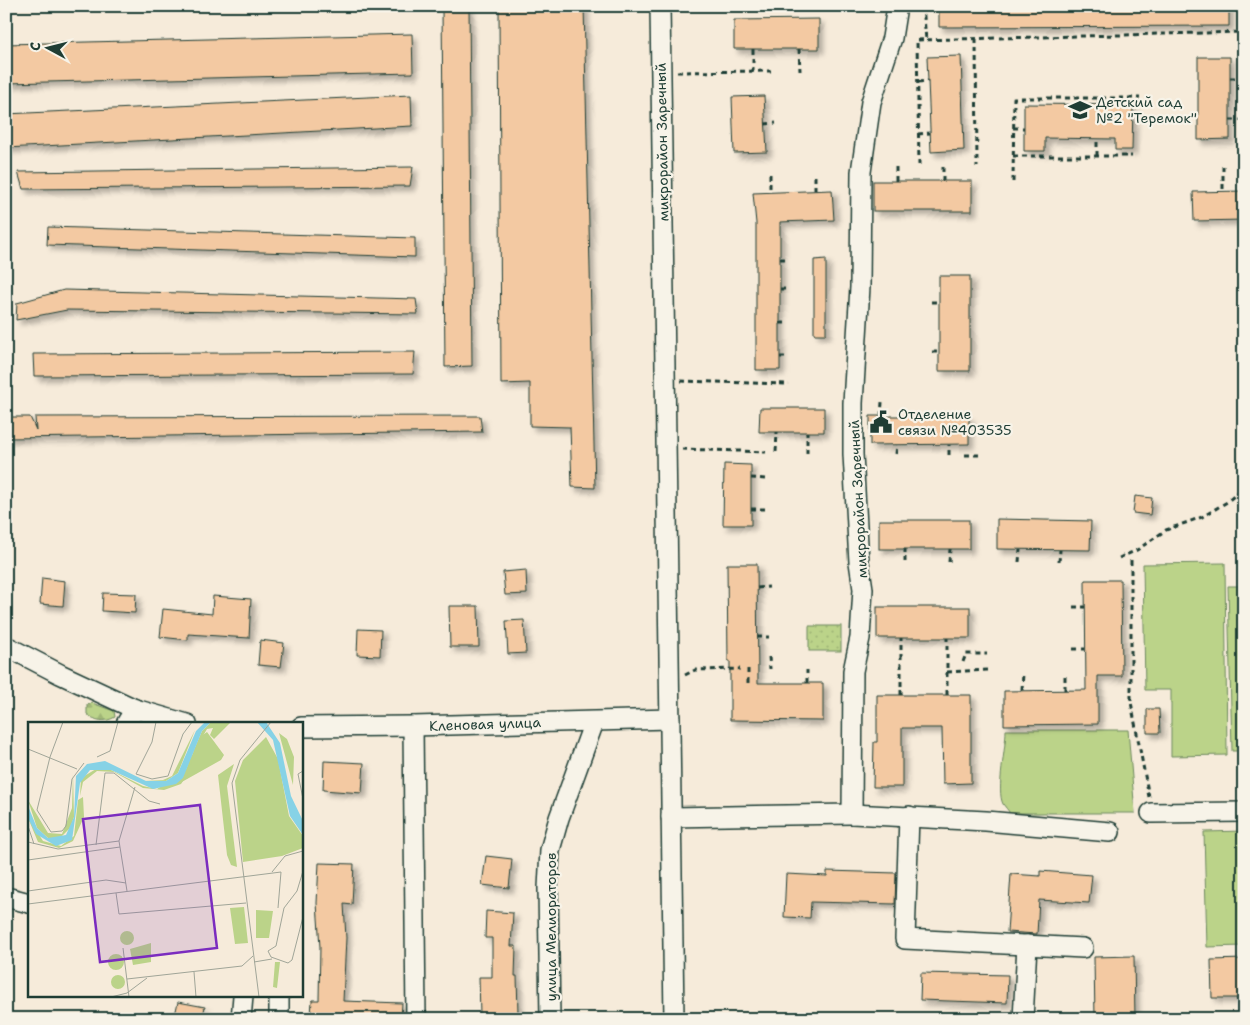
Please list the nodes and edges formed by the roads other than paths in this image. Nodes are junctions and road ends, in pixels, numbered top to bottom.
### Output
1 (660, 6) edge
2 (897, 6) edge
3 (6, 646) edge
4 (131, 716) edge
5 (670, 719) junction
6 (173, 722) edge
7 (594, 722) junction
8 (413, 726) junction
9 (302, 727) edge
10 (1244, 812) edge
11 (1151, 813) road end
12 (852, 814) junction
13 (909, 816) junction
14 (671, 817) junction
15 (1110, 832) dead end
16 (6, 897) edge
17 (28, 903) edge
18 (1027, 945) junction
19 (1083, 948) dead end
20 (243, 998) edge
21 (278, 998) edge
22 (241, 1019) edge
23 (279, 1019) edge
24 (416, 1019) edge
25 (550, 1019) edge
26 (674, 1019) edge
27 (1023, 1019) edge

1 - 5 street, микрорайон Заречный
2 - 12 street, микрорайон Заречный
3 - 4 street
4 - 6 street
5 - 7 street, Кленовая улица
5 - 14 street, микрорайон Заречный
7 - 8 street, Кленовая улица
7 - 25 street, улица Мелиораторов
8 - 9 street, Кленовая улица
8 - 24 street
10 - 11 street
12 - 13 street
12 - 14 street
13 - 15 street
13 - 18 street
14 - 26 street, микрорайон Заречный
16 - 17 street
18 - 19 street
18 - 27 street
20 - 22 street
21 - 23 street

